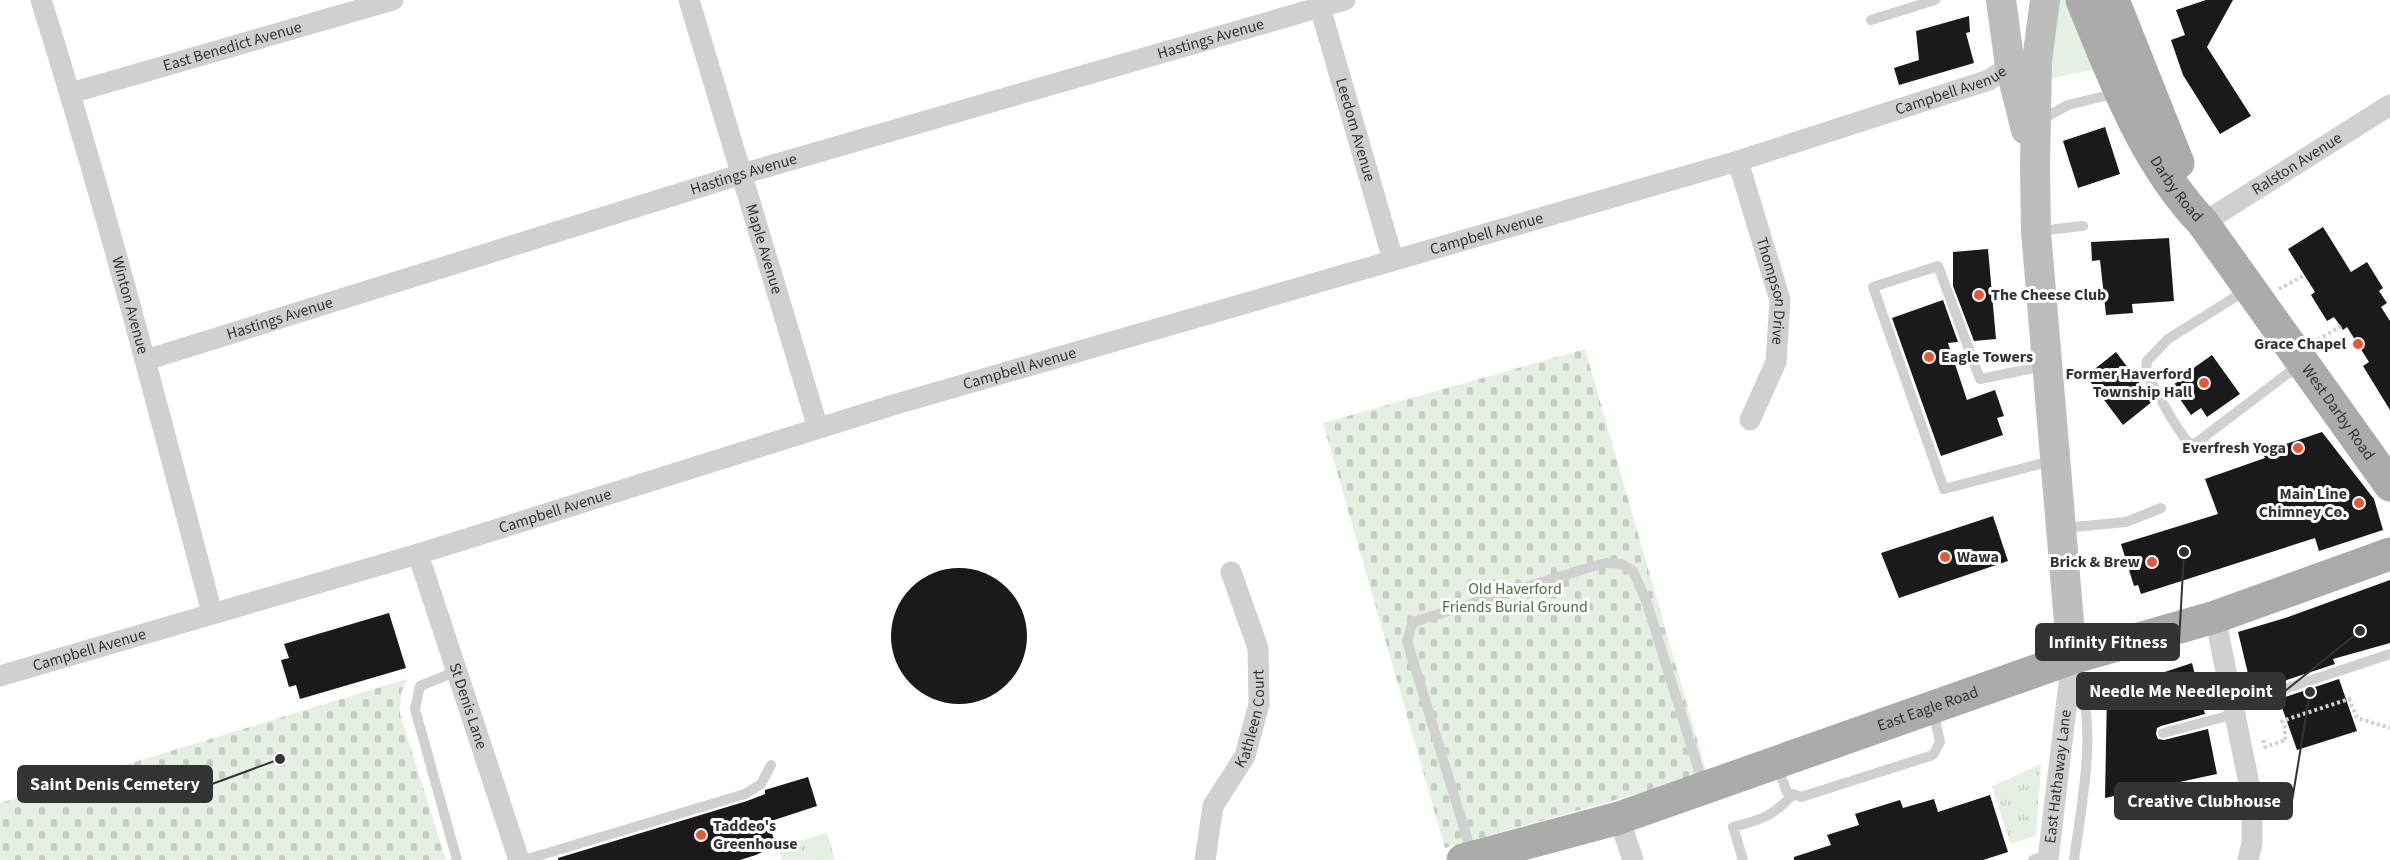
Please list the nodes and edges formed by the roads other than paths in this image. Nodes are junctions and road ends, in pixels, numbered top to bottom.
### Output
1 (41, 0) edge
2 (393, 0) edge
3 (689, 0) edge
4 (1345, 0) edge
5 (1935, 0) edge
6 (2001, 0) edge
7 (2045, 0) edge
8 (2082, 0) edge
9 (2113, 0) edge
10 (1319, 4) edge
11 (1871, 20) dead end
12 (2023, 63) junction
13 (71, 93) junction
14 (2120, 93) junction
15 (2390, 105) edge
16 (2037, 122) junction
17 (1738, 161) junction
18 (2035, 165) junction
19 (742, 174) junction
20 (2203, 223) junction
21 (2083, 226) dead end
22 (2036, 232) junction
23 (1393, 260) junction
24 (2248, 289) junction
25 (146, 360) junction
26 (2303, 362) junction
27 (2047, 365) junction
28 (1750, 420) dead end
29 (818, 428) junction
30 (2055, 460) junction
31 (2390, 485) edge
32 (2162, 508) dead end
33 (2061, 528) junction
34 (418, 554) junction
35 (2390, 554) edge
36 (1231, 573) dead end
37 (212, 613) junction
38 (2215, 617) junction
39 (2390, 654) edge
40 (2072, 658) junction
41 (457, 671) junction
42 (0, 676) edge
43 (1933, 707) junction
44 (2234, 710) junction
45 (2163, 733) dead end
46 (1775, 763) junction
47 (771, 765) dead end
48 (1704, 788) junction
49 (1793, 794) junction
50 (1619, 818) junction
51 (1468, 858) edge
52 (2043, 858) edge
53 (457, 860) edge
54 (519, 860) edge
55 (524, 860) edge
56 (1205, 860) edge
57 (1633, 860) edge
58 (1743, 860) edge
59 (2074, 860) edge
60 (2248, 860) edge

1 - 13 street, Winton Avenue
2 - 13 street, East Benedict Avenue
3 - 19 street, Maple Avenue
4 - 10 street, Hastings Avenue
5 - 11 lane
6 - 12 street
7 - 12 street
8 - 14 main road, Darby Road
9 - 20 main road, Darby Road
10 - 19 street, Hastings Avenue
10 - 23 street, Leedom Avenue
12 - 16 street
12 - 17 street, Campbell Avenue
12 - 18 street
13 - 25 street, Winton Avenue
14 - 16 lane
14 - 20 main road, Darby Road
15 - 20 street, Ralston Avenue
16 - 18 street
17 - 23 street, Campbell Avenue
17 - 28 street, Thompson Drive
18 - 22 street
19 - 25 street, Hastings Avenue
19 - 29 street, Maple Avenue
20 - 24 main road, West Darby Road
21 - 22 lane
22 - 27 street
23 - 29 street, Campbell Avenue
24 - 26 main road, West Darby Road
24 - 26 lane
25 - 37 street, Winton Avenue
26 - 31 main road, West Darby Road
27 - 30 street
27 - 30 lane
29 - 34 street, Campbell Avenue
30 - 33 street
32 - 33 lane
33 - 40 street
34 - 37 street, Campbell Avenue
34 - 41 street, St Denis Lane
35 - 38 main road, East Eagle Road
36 - 56 street, Kathleen Court
37 - 42 street, Campbell Avenue
38 - 40 main road, East Eagle Road
38 - 44 street
39 - 44 lane
40 - 43 main road, East Eagle Road
40 - 52 street, East Hathaway Lane
40 - 59 lane
41 - 53 lane
41 - 54 street, St Denis Lane
43 - 46 main road, East Eagle Road
43 - 49 lane
44 - 45 lane
44 - 60 street
46 - 48 main road, East Eagle Road
46 - 49 lane
47 - 55 lane
48 - 50 main road, East Eagle Road
48 - 51 lane
49 - 58 lane
50 - 51 main road, East Eagle Road
50 - 57 street

